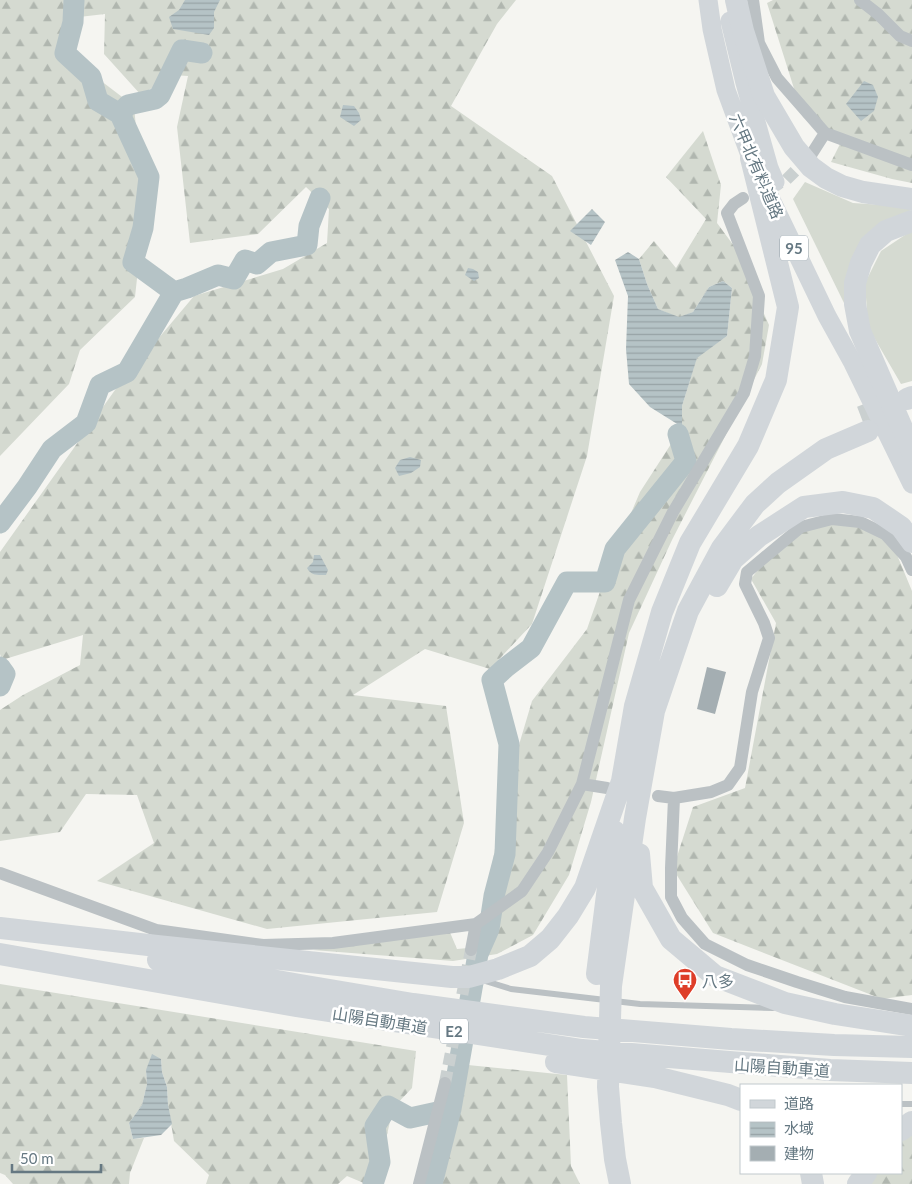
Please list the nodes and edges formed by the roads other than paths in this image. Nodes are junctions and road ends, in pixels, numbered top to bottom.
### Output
1 (708, 0) edge
2 (727, 0) edge
3 (736, 0) edge
4 (753, 0) edge
5 (860, 0) edge
6 (912, 41) edge
7 (825, 133) junction
8 (811, 156) tunnel mouth
9 (751, 158) junction
10 (912, 165) edge
11 (743, 198) dead end
12 (912, 199) edge
13 (912, 221) edge
14 (912, 451) edge
15 (912, 457) edge
16 (912, 484) edge
17 (912, 542) edge
18 (912, 570) edge
19 (662, 612) junction
20 (672, 658) junction
21 (582, 784) junction
22 (614, 785) junction
23 (658, 796) dead end
24 (674, 798) junction
25 (635, 818) junction
26 (0, 873) edge
27 (476, 924) junction
28 (0, 928) edge
29 (0, 932) edge
30 (471, 950) tunnel mouth
31 (0, 954) edge
32 (469, 977) junction
33 (604, 986) junction
34 (296, 1006) junction
35 (810, 1009) junction
36 (912, 1009) edge
37 (912, 1026) edge
38 (912, 1047) edge
39 (912, 1073) edge
40 (445, 1083) tunnel mouth
41 (601, 1086) junction
42 (737, 1097) edge
43 (419, 1184) edge
44 (607, 1184) edge
45 (620, 1184) edge

1 - 9 main road, 六甲北有料道路 / 95
2 - 15 main road, 六甲北有料道路 / 95
3 - 12 highway
4 - 7 street
5 - 6 street
7 - 8 street
7 - 10 street
9 - 16 main road, 六甲北有料道路 / 95
9 - 19 highway
11 - 21 street
13 - 14 highway
17 - 20 highway
18 - 24 street
19 - 20 highway
19 - 22 highway
20 - 25 highway
21 - 22 street
21 - 27 street
22 - 32 highway
22 - 33 highway
23 - 24 street
24 - 36 street
25 - 33 highway
25 - 35 highway
26 - 27 street
27 - 30 street
28 - 32 highway
29 - 38 highway, 山陽自動車道 / E2
31 - 34 highway, 山陽自動車道 / E2
32 - 35 lane
33 - 41 highway
34 - 39 highway, 山陽自動車道 / E2
34 - 42 highway
35 - 37 highway
40 - 43 street
41 - 44 highway
41 - 45 highway

